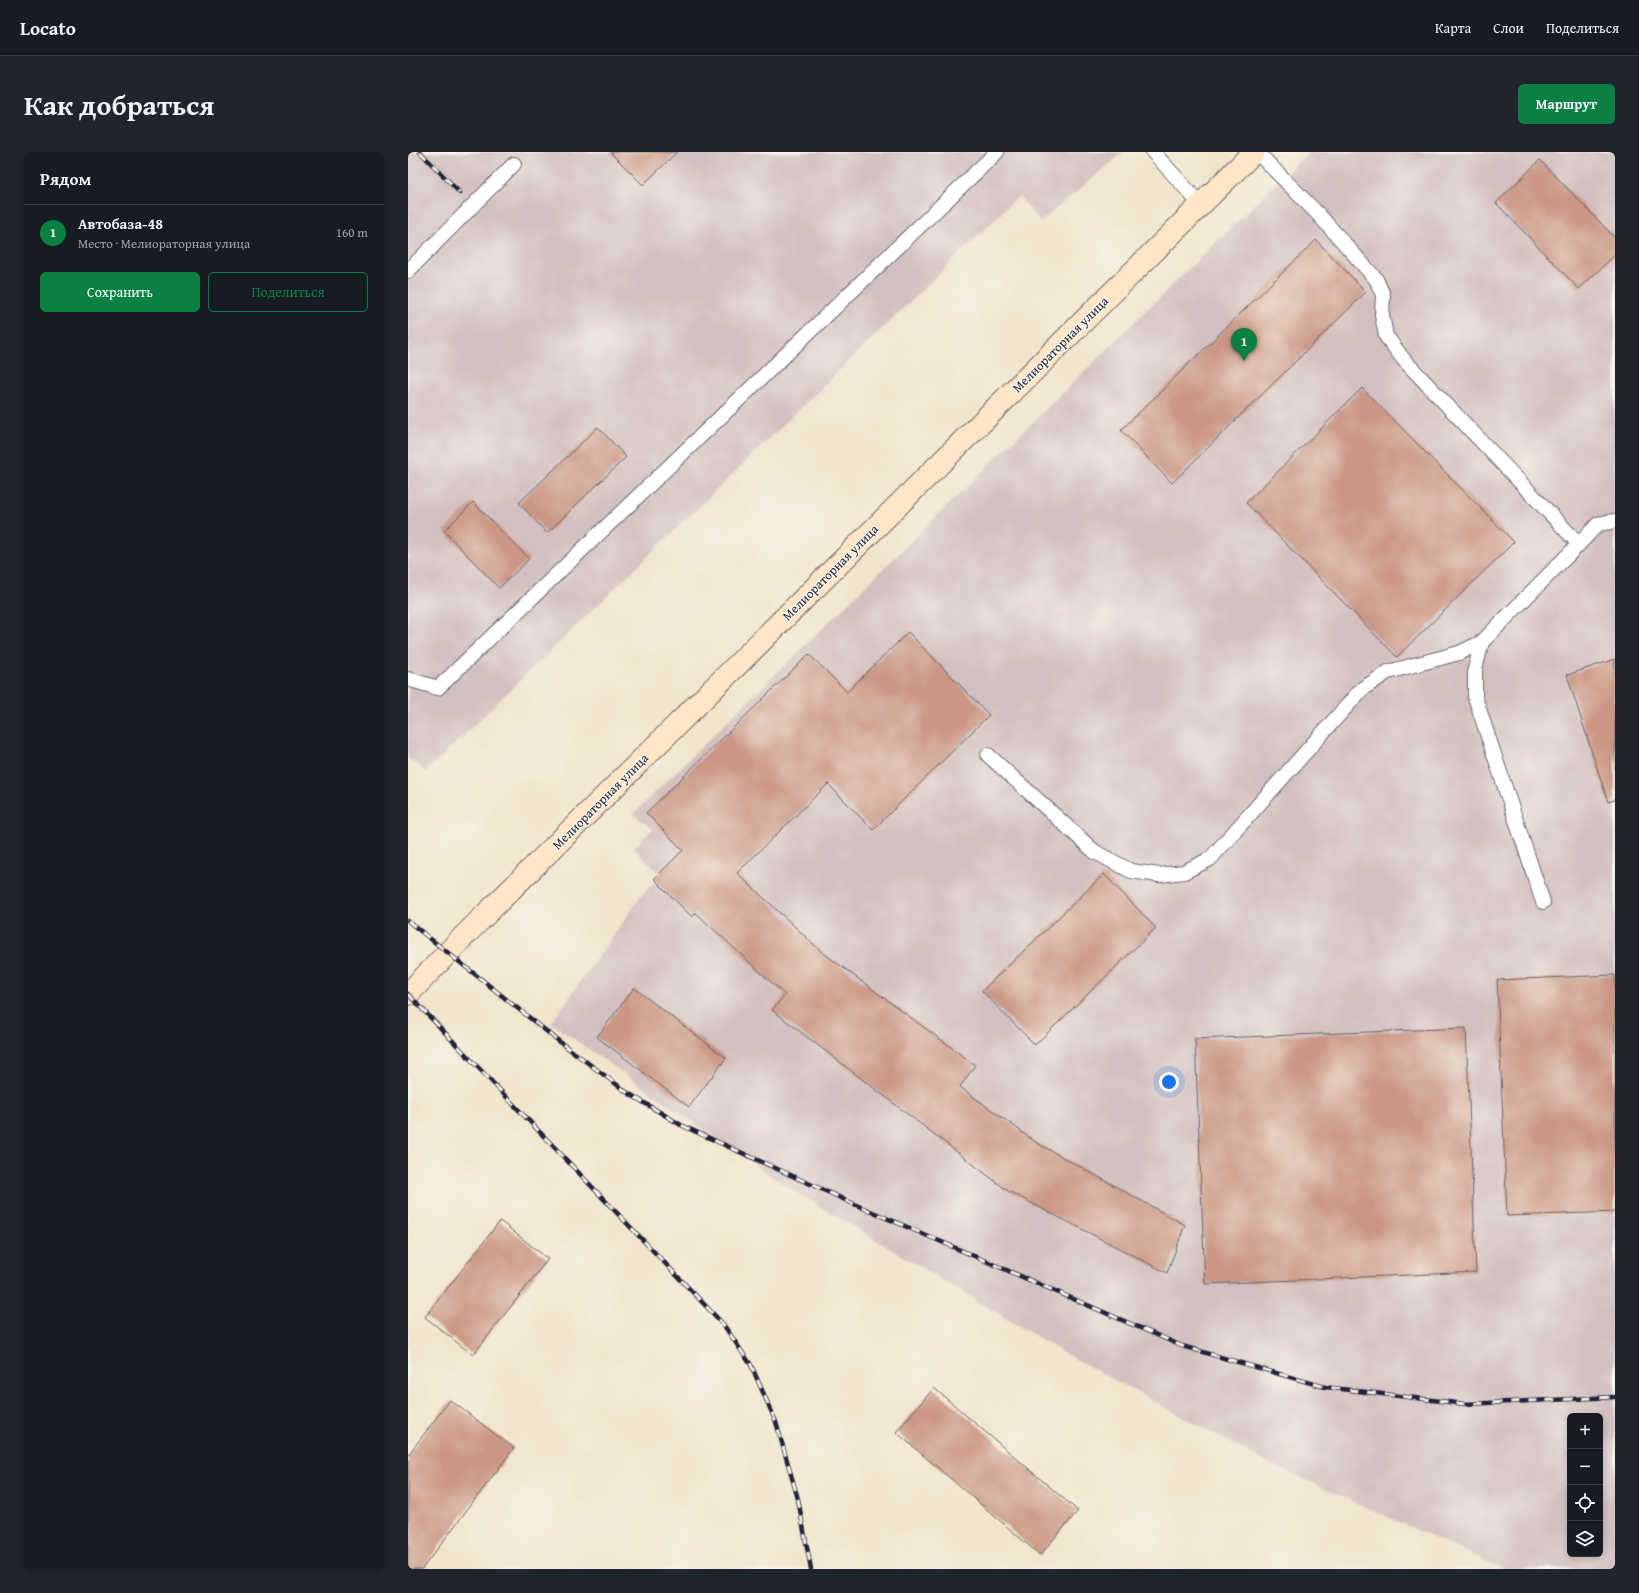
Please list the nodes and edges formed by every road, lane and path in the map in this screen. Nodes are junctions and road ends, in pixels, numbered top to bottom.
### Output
1 (997, 152) edge
2 (1153, 152) edge
3 (1254, 152) edge
4 (1257, 152) edge
5 (514, 164) dead end
6 (1201, 205) junction
7 (408, 271) edge
8 (1615, 521) edge
9 (1579, 544) junction
10 (1482, 642) junction
11 (408, 679) edge
12 (988, 755) dead end
13 (1543, 902) dead end
14 (408, 994) edge

1 - 11 lane
2 - 6 lane
3 - 6 street, Мелиораторная улица
4 - 9 lane
5 - 7 lane
6 - 14 street, Мелиораторная улица
8 - 9 lane
9 - 10 lane
10 - 12 lane
10 - 13 lane

